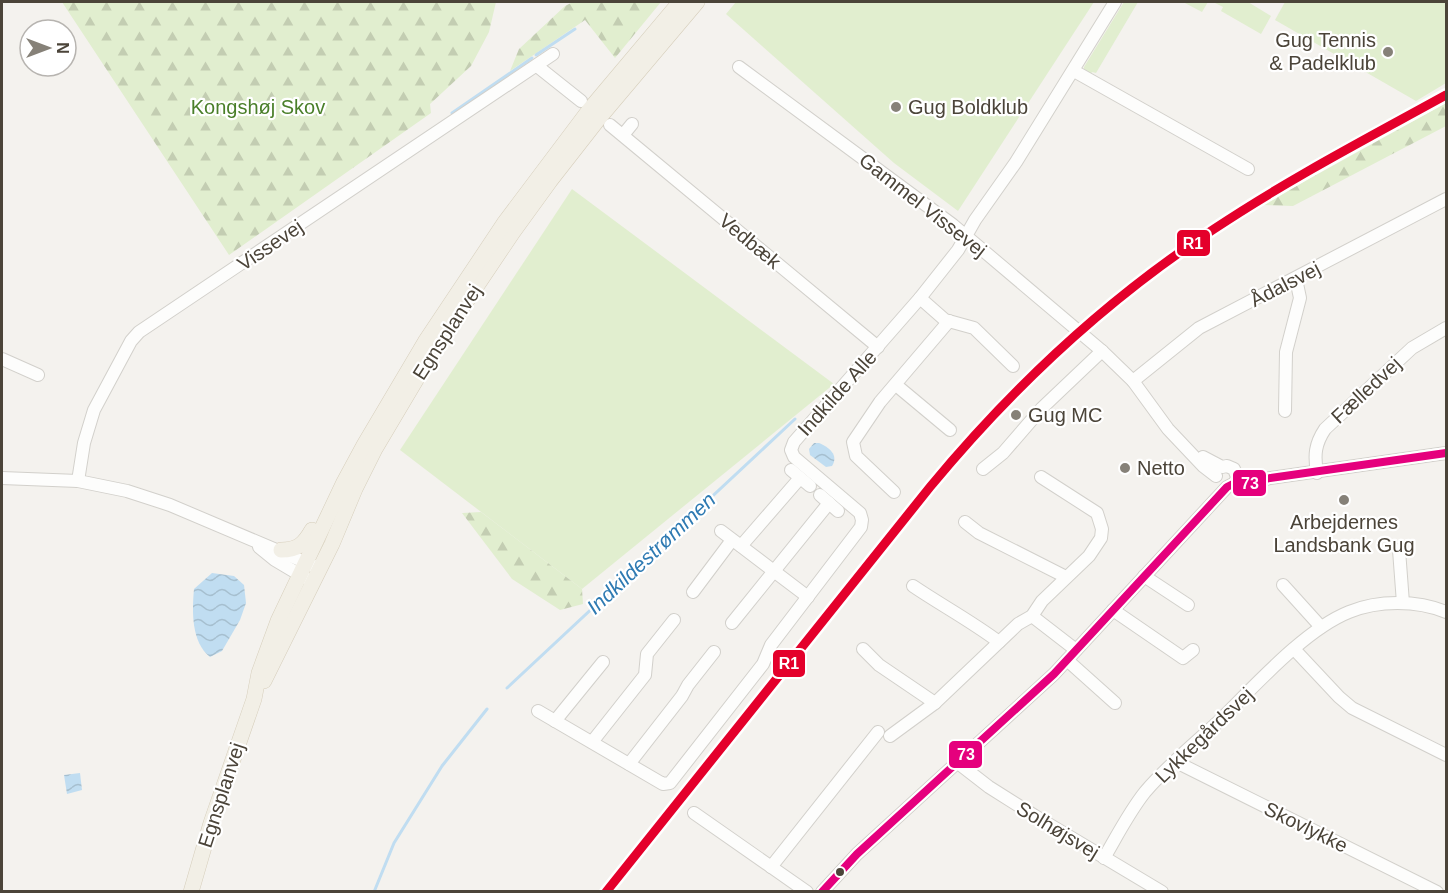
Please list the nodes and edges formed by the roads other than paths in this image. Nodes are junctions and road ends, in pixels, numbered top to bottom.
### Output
1 (680, 2) edge
2 (697, 2) edge
3 (1116, 2) edge
4 (553, 54) dead end
5 (537, 66) junction
6 (739, 67) dead end
7 (1074, 71) junction
8 (581, 102) dead end
9 (632, 124) dead end
10 (610, 125) dead end
11 (622, 135) junction
12 (1248, 169) dead end
13 (1446, 199) edge
14 (966, 236) junction
15 (1296, 279) junction
16 (920, 298) junction
17 (949, 321) junction
18 (1446, 328) edge
19 (878, 347) junction
20 (1102, 351) junction
21 (2, 359) edge
22 (1013, 366) dead end
23 (38, 375) dead end
24 (1133, 381) junction
25 (896, 385) junction
26 (1285, 411) dead end
27 (950, 430) dead end
28 (1446, 453) edge
29 (983, 469) dead end
30 (1317, 473) junction
31 (1041, 477) dead end
32 (2, 478) edge
33 (800, 478) dead end
34 (1226, 478) junction
35 (78, 481) junction
36 (344, 482) junction
37 (894, 492) dead end
38 (829, 503) dead end
39 (965, 522) dead end
40 (722, 531) dead end
41 (254, 542) junction
42 (737, 543) junction
43 (281, 550) junction
44 (1400, 550) dead end
45 (773, 570) junction
46 (308, 573) junction
47 (1144, 576) junction
48 (1066, 578) junction
49 (1283, 585) dead end
50 (913, 586) dead end
51 (693, 592) dead end
52 (808, 597) junction
53 (1403, 603) junction
54 (1188, 605) dead end
55 (1113, 610) junction
56 (1446, 612) edge
57 (1032, 616) junction
58 (674, 620) dead end
59 (732, 623) dead end
60 (1321, 627) junction
61 (999, 642) junction
62 (863, 649) dead end
63 (1076, 650) junction
64 (1193, 650) dead end
65 (1294, 650) junction
66 (714, 652) dead end
67 (1067, 660) junction
68 (603, 662) dead end
69 (254, 699) junction
70 (935, 703) junction
71 (1115, 704) dead end
72 (538, 711) dead end
73 (555, 721) junction
74 (592, 742) junction
75 (1446, 756) edge
76 (1176, 762) junction
77 (958, 763) junction
78 (629, 764) junction
79 (694, 813) dead end
80 (1104, 858) junction
81 (771, 867) junction
82 (191, 891) edge
83 (807, 891) edge
84 (822, 891) edge
85 (1162, 891) edge
86 (1437, 891) edge

1 - 36 main road, Egnsplanvej
2 - 46 main road, Egnsplanvej
3 - 7 street, Indkilde Alle
4 - 5 street, Vissevej
5 - 8 street
5 - 35 street, Vissevej
6 - 14 street, Gammel Vissevej
7 - 12 street
7 - 14 street, Indkilde Alle
9 - 11 street
10 - 11 street, Vedbæk
11 - 19 street, Vedbæk
13 - 15 street, Ådalsvej
14 - 16 street, Indkilde Alle
14 - 20 street, Gammel Vissevej
15 - 24 street, Ådalsvej
15 - 26 street
16 - 17 street
16 - 19 street, Indkilde Alle
17 - 22 street
17 - 25 street, Indkilde Alle
18 - 30 street, Fælledvej
19 - 52 street, Indkilde Alle
20 - 24 street, Gammel Vissevej
20 - 29 street
21 - 23 street
24 - 34 street, Gammel Vissevej
25 - 27 street, Indkilde Alle
25 - 37 street, Indkilde Alle
28 - 30 street, Gammel Vissevej
30 - 34 street, Gammel Vissevej
31 - 48 street
32 - 35 street
33 - 42 street
34 - 47 street
35 - 41 street
36 - 43 main road
36 - 46 main road, Egnsplanvej
38 - 45 street
39 - 48 street
40 - 42 street
41 - 43 street
41 - 46 street
42 - 45 street
42 - 51 street
43 - 46 street
44 - 53 street
45 - 52 street
45 - 59 street
46 - 69 main road, Egnsplanvej
46 - 69 main road, Egnsplanvej
47 - 54 street
47 - 55 street
48 - 57 street
49 - 60 street
50 - 61 street
52 - 78 street, Indkilde Alle
53 - 56 street, Lykkegårdsvej
53 - 60 street, Lykkegårdsvej
55 - 63 street
55 - 64 street
57 - 61 street
57 - 63 street
58 - 74 street
60 - 65 street, Lykkegårdsvej
61 - 70 street
62 - 70 street
63 - 67 street
65 - 75 street
65 - 76 street, Lykkegårdsvej
66 - 78 street
67 - 71 street
67 - 77 street
68 - 73 street
69 - 82 main road, Egnsplanvej
70 - 81 street
72 - 73 street, Indkilde Alle
73 - 74 street, Indkilde Alle
74 - 78 street, Indkilde Alle
76 - 80 street, Lykkegårdsvej
76 - 86 street, Skovlykke
77 - 80 street, Solhøjsvej
77 - 84 street
79 - 81 street
80 - 85 street, Solhøjsvej
81 - 83 street

